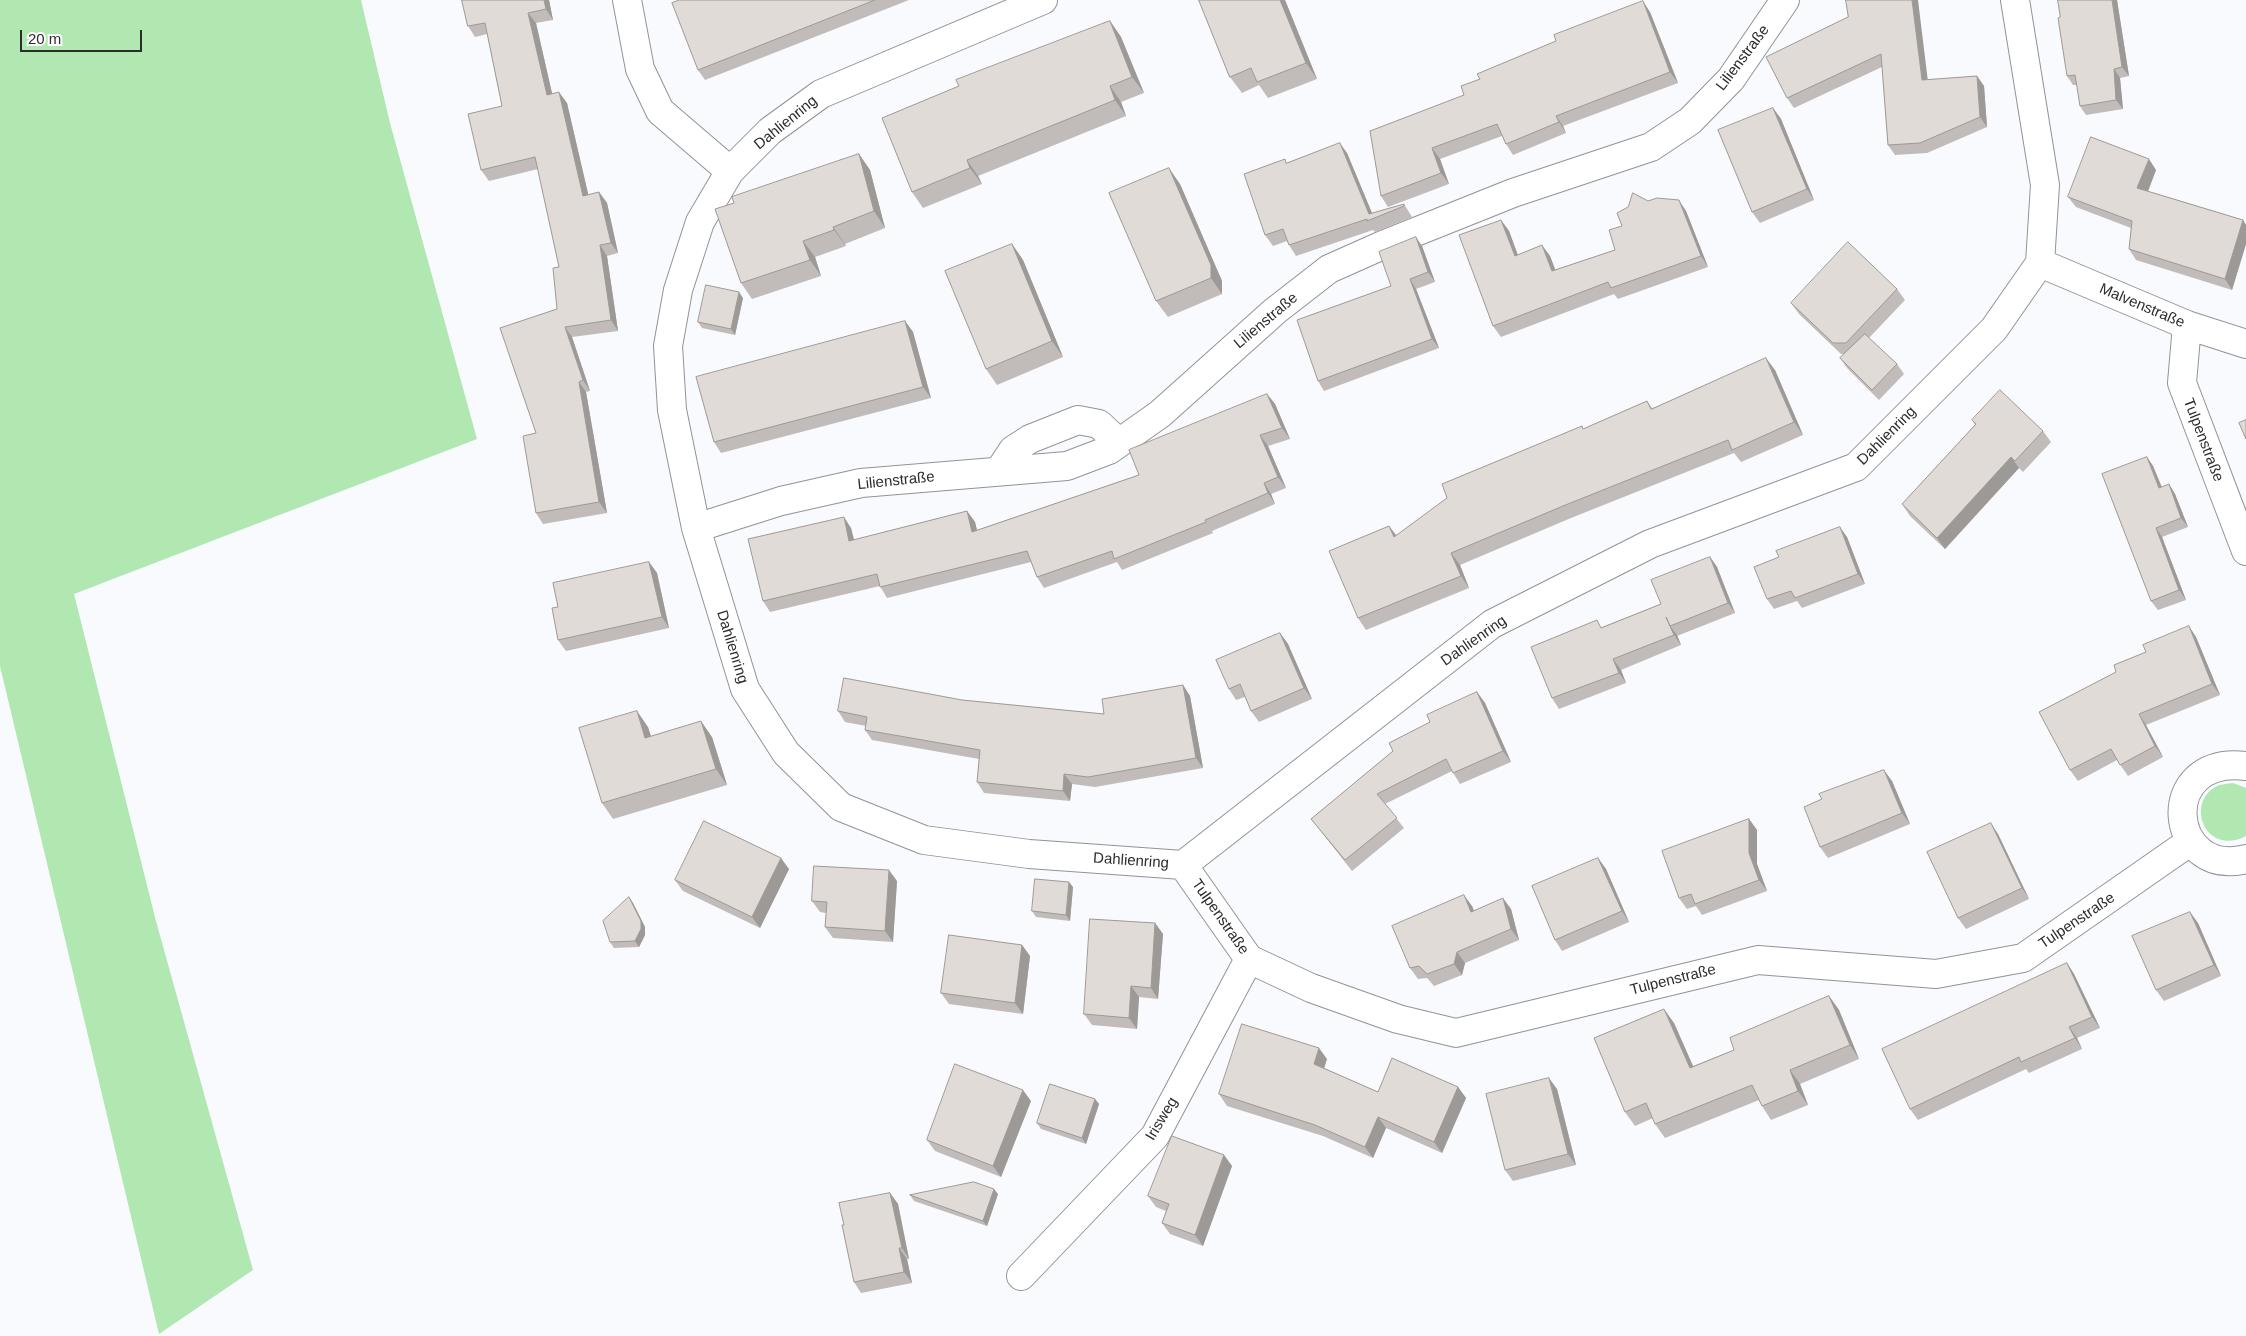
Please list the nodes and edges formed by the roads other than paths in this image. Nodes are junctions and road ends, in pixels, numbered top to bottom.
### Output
1 (628, 0) edge
2 (1044, 0) edge
3 (1785, 0) edge
4 (2015, 0) edge
5 (730, 171) junction
6 (2040, 262) junction
7 (2186, 325) junction
8 (2246, 344) edge
9 (1119, 442) junction
10 (999, 471) junction
11 (696, 528) junction
12 (2246, 550) edge
13 (2246, 766) edge
14 (2191, 841) junction
15 (2246, 859) edge
16 (1183, 865) junction
17 (1249, 959) junction
18 (1021, 1276) dead end

1 - 5 street
2 - 5 street, Dahlienring
3 - 9 street, Lilienstraße
4 - 6 street
5 - 11 street, Dahlienring
6 - 7 street, Malvenstraße
6 - 16 street, Dahlienring
7 - 8 street, Malvenstraße
7 - 12 street, Tulpenstraße
9 - 10 street, Lilienstraße
9 - 10 street
10 - 11 street, Lilienstraße
11 - 16 street, Dahlienring
13 - 14 street
14 - 15 street
14 - 17 street, Tulpenstraße
16 - 17 street, Tulpenstraße
17 - 18 street, Irisweg

